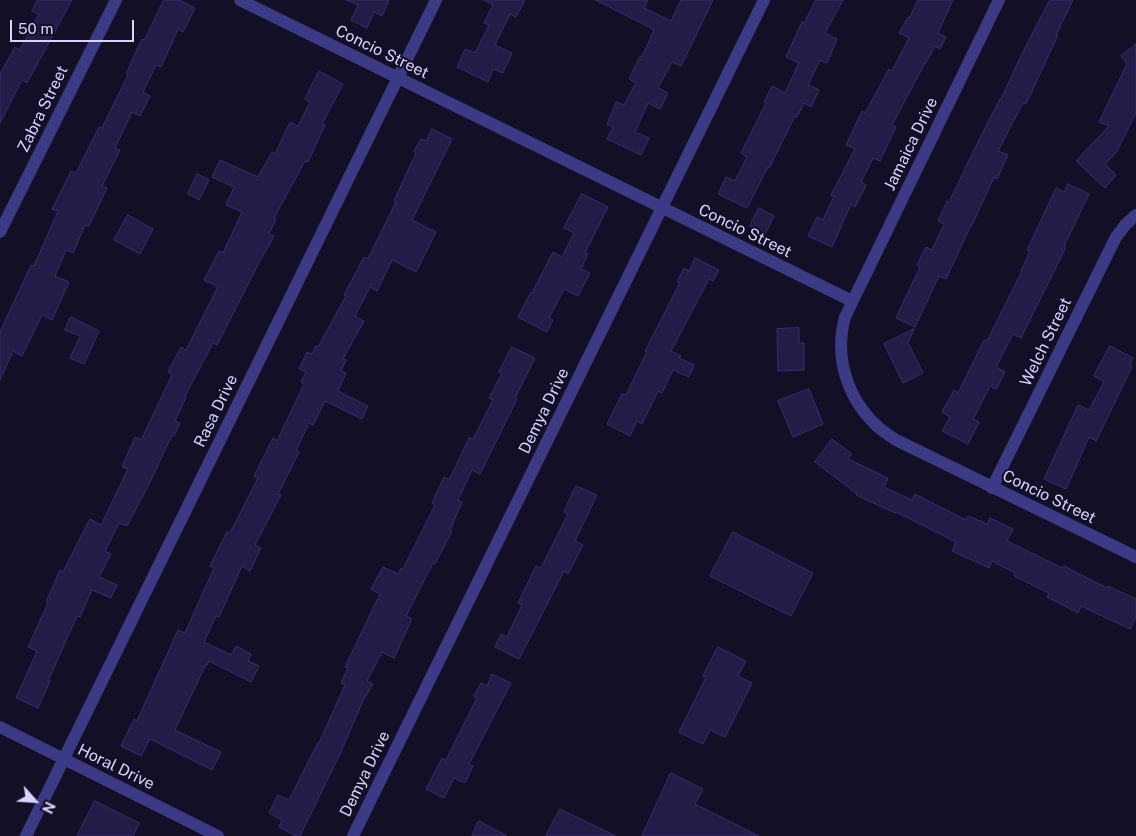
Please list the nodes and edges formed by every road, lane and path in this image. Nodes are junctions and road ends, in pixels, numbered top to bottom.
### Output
1 (116, 0) edge
2 (240, 0) edge
3 (436, 0) edge
4 (764, 0) edge
5 (999, 0) edge
6 (398, 77) junction
7 (662, 208) junction
8 (1136, 215) edge
9 (0, 232) edge
10 (852, 301) junction
11 (992, 488) junction
12 (1136, 557) edge
13 (0, 727) edge
14 (64, 759) junction
15 (26, 836) edge
16 (218, 836) edge
17 (353, 836) edge

1 - 9 street, Zabra Street
2 - 6 street, Concio Street
3 - 6 street, Rasa Drive
4 - 7 street, Demya Drive
5 - 10 street, Jamaica Drive
6 - 7 street, Concio Street
6 - 14 street, Rasa Drive
7 - 10 street, Concio Street
7 - 17 street, Demya Drive
8 - 11 street, Welch Street
10 - 11 street, Concio Street
11 - 12 street, Concio Street
13 - 14 street, Horal Drive
14 - 15 street, Rasa Drive
14 - 16 street, Horal Drive

